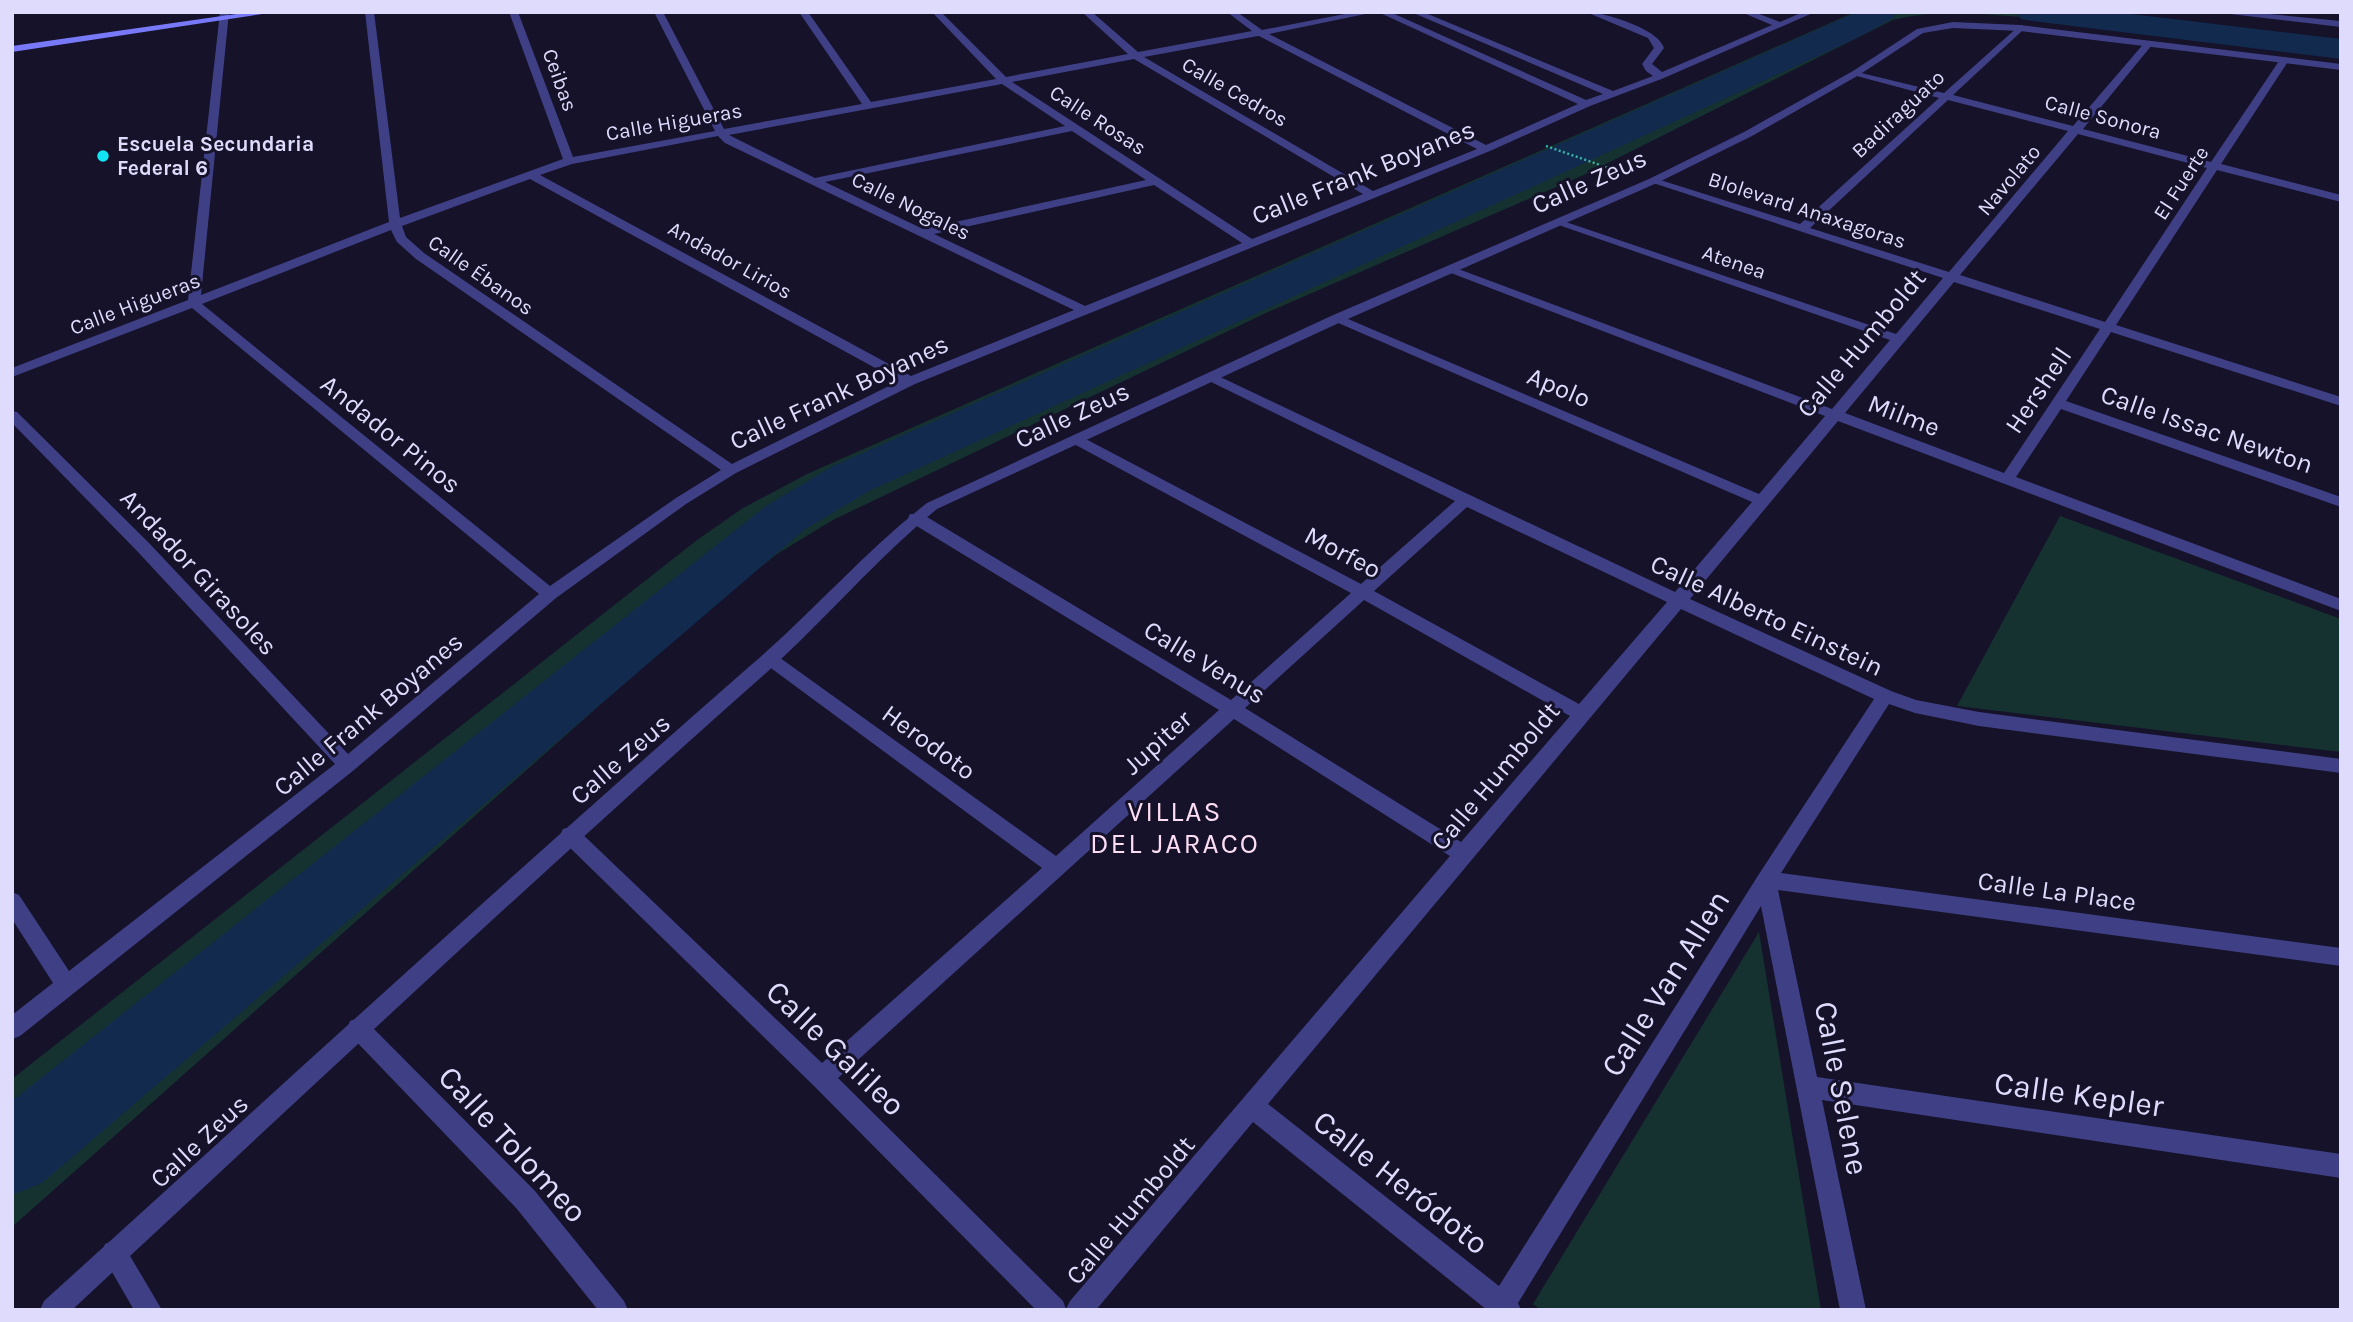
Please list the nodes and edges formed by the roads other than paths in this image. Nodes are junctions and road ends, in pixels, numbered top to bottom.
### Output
1 (211, 12) edge
2 (271, 12) edge
3 (369, 12) edge
4 (513, 12) edge
5 (658, 12) edge
6 (803, 12) edge
7 (936, 12) edge
8 (1086, 12) edge
9 (1231, 12) edge
10 (1371, 12) edge
11 (1382, 12) edge
12 (1415, 12) edge
13 (1590, 12) edge
14 (1745, 12) edge
15 (1811, 12) edge
16 (2217, 12) edge
17 (2261, 14) edge
18 (225, 15) edge
19 (2341, 24) edge
20 (1779, 25) junction
21 (2020, 28) junction
22 (1262, 34) junction
23 (12, 40) edge
24 (2149, 43) junction
25 (12, 49) edge
26 (1137, 57) junction
27 (2284, 60) junction
28 (2341, 67) edge
29 (1856, 73) junction
30 (1661, 76) junction
31 (1003, 80) junction
32 (1612, 94) junction
33 (1946, 96) junction
34 (1586, 104) junction
35 (869, 107) junction
36 (1074, 127) junction
37 (2076, 130) junction
38 (721, 133) junction
39 (1486, 149) junction
40 (569, 161) junction
41 (2215, 166) junction
42 (530, 174) junction
43 (816, 181) junction
44 (1156, 181) junction
45 (1653, 181) junction
46 (1372, 195) junction
47 (2341, 199) edge
48 (1556, 222) junction
49 (395, 224) junction
50 (1802, 229) junction
51 (923, 233) junction
52 (1251, 244) junction
53 (1449, 270) junction
54 (1952, 277) junction
55 (198, 307) junction
56 (1085, 311) junction
57 (1336, 319) junction
58 (2110, 328) junction
59 (1899, 339) junction
60 (12, 373) edge
61 (1212, 377) junction
62 (911, 381) junction
63 (2341, 402) edge
64 (2057, 403) junction
65 (12, 415) edge
66 (1835, 415) junction
67 (1077, 440) junction
68 (731, 470) junction
69 (2007, 480) junction
70 (1763, 500) junction
71 (1464, 501) junction
72 (2341, 502) edge
73 (916, 518) junction
74 (1362, 592) junction
75 (550, 594) junction
76 (1677, 601) junction
77 (2341, 605) edge
78 (770, 659) junction
79 (1885, 696) junction
80 (1232, 709) junction
81 (1582, 715) junction
82 (347, 765) junction
83 (2341, 766) edge
84 (570, 835) junction
85 (1464, 854) junction
86 (1056, 867) junction
87 (1766, 880) junction
88 (12, 901) edge
89 (2341, 957) edge
90 (67, 986) junction
91 (358, 1028) junction
92 (12, 1030) edge
93 (822, 1078) junction
94 (1808, 1087) junction
95 (1252, 1106) junction
96 (2341, 1166) edge
97 (114, 1253) junction
98 (1505, 1307) edge
99 (53, 1310) edge
100 (149, 1310) edge
101 (615, 1310) edge
102 (1054, 1310) edge
103 (1079, 1310) edge
104 (1853, 1310) edge

1 - 23 main road
2 - 18 main road
3 - 49 street, Calle Ébanos
4 - 40 street, Ceibas
5 - 38 street
6 - 35 street
7 - 31 street, Calle Rosas
8 - 26 street, Calle Cedros
9 - 22 street
10 - 22 street, Calle Higueras
11 - 34 street
12 - 32 street
13 - 30 street
14 - 20 street
15 - 20 street, Calle Frank Boyanes
16 - 17 street
17 - 19 street
18 - 25 main road
18 - 55 street
20 - 30 street, Calle Frank Boyanes
21 - 24 street, Calle Zeus
21 - 29 street, Calle Zeus
21 - 33 street, Badiraguato
22 - 26 street, Calle Higueras
22 - 39 street
24 - 27 street, Calle Zeus
24 - 37 street, Navolato
26 - 31 street, Calle Higueras
26 - 46 street, Calle Cedros
27 - 28 street, Calle Zeus
27 - 41 street, El Fuerte
29 - 33 street, Calle Sonora
29 - 45 street, Calle Zeus
30 - 32 street, Calle Frank Boyanes
31 - 35 street, Calle Higueras
31 - 36 street, Calle Rosas
32 - 34 street, Calle Frank Boyanes
33 - 37 street, Calle Sonora
33 - 50 street, Badiraguato
34 - 39 street, Calle Frank Boyanes
35 - 38 street, Calle Higueras
36 - 43 street
36 - 44 street, Calle Rosas
37 - 41 street, Calle Sonora
37 - 54 street, Navolato
38 - 40 street, Calle Higueras
38 - 43 street, Calle Nogales
39 - 46 street, Calle Frank Boyanes
40 - 42 street, Calle Higueras
41 - 47 street, Calle Sonora
41 - 58 street, El Fuerte
42 - 49 street, Calle Higueras
42 - 62 street, Andador Lirios
43 - 51 street, Calle Nogales
44 - 51 street
44 - 52 street, Calle Rosas
45 - 48 street, Calle Zeus
45 - 50 street, Blolevard Anaxagoras
46 - 52 street, Calle Frank Boyanes
48 - 53 street, Calle Zeus
48 - 59 street, Atenea
49 - 55 street, Calle Higueras
49 - 68 street, Calle Ébanos
50 - 54 street, Blolevard Anaxagoras
51 - 56 street, Calle Nogales
52 - 56 street, Calle Frank Boyanes
53 - 57 street, Calle Zeus
53 - 66 street, Milme
54 - 58 street, Blolevard Anaxagoras
54 - 59 street, Calle Humboldt
55 - 60 street, Calle Higueras
55 - 75 street, Andador Pinos
56 - 62 street, Calle Frank Boyanes
57 - 61 street, Calle Zeus
57 - 70 street, Apolo
58 - 63 street, Blolevard Anaxagoras
58 - 64 street, Hershell
59 - 66 street, Calle Humboldt
61 - 67 street, Calle Zeus
61 - 71 street, Calle Alberto Einstein
62 - 68 street, Calle Frank Boyanes
64 - 69 street, Hershell
64 - 72 street, Calle Issac Newton
65 - 82 street, Andador Girasoles
66 - 69 street, Milme
66 - 70 street, Calle Humboldt
67 - 73 street, Calle Zeus
67 - 74 street, Morfeo
68 - 75 street, Calle Frank Boyanes
69 - 77 street, Milme
70 - 76 street, Calle Humboldt
71 - 74 street, Jupiter
71 - 76 street, Calle Alberto Einstein
73 - 78 street, Calle Zeus
73 - 80 street, Calle Venus
74 - 80 street, Jupiter
74 - 81 street, Morfeo
75 - 82 street, Calle Frank Boyanes
76 - 79 street, Calle Alberto Einstein
76 - 81 street, Calle Humboldt
78 - 84 street, Calle Zeus
78 - 86 street, Herodoto
79 - 83 street, Calle Alberto Einstein
79 - 87 street, Calle Van Allen
80 - 85 street, Calle Venus
80 - 86 street, Jupiter
81 - 85 street, Calle Humboldt
82 - 90 street, Calle Frank Boyanes
84 - 91 street, Calle Zeus
84 - 93 street, Calle Galileo
85 - 95 street, Calle Humboldt
86 - 93 street, Jupiter
87 - 89 street, Calle La Place
87 - 94 street, Calle Selene
87 - 98 street, Calle Van Allen
88 - 90 street
90 - 92 street, Calle Frank Boyanes
91 - 97 street, Calle Zeus
91 - 101 street, Calle Tolomeo
93 - 102 street, Calle Galileo
94 - 96 street, Calle Kepler
94 - 104 street, Calle Selene
95 - 98 street, Calle Heródoto
95 - 103 street, Calle Humboldt
97 - 99 street, Calle Zeus
97 - 100 street

